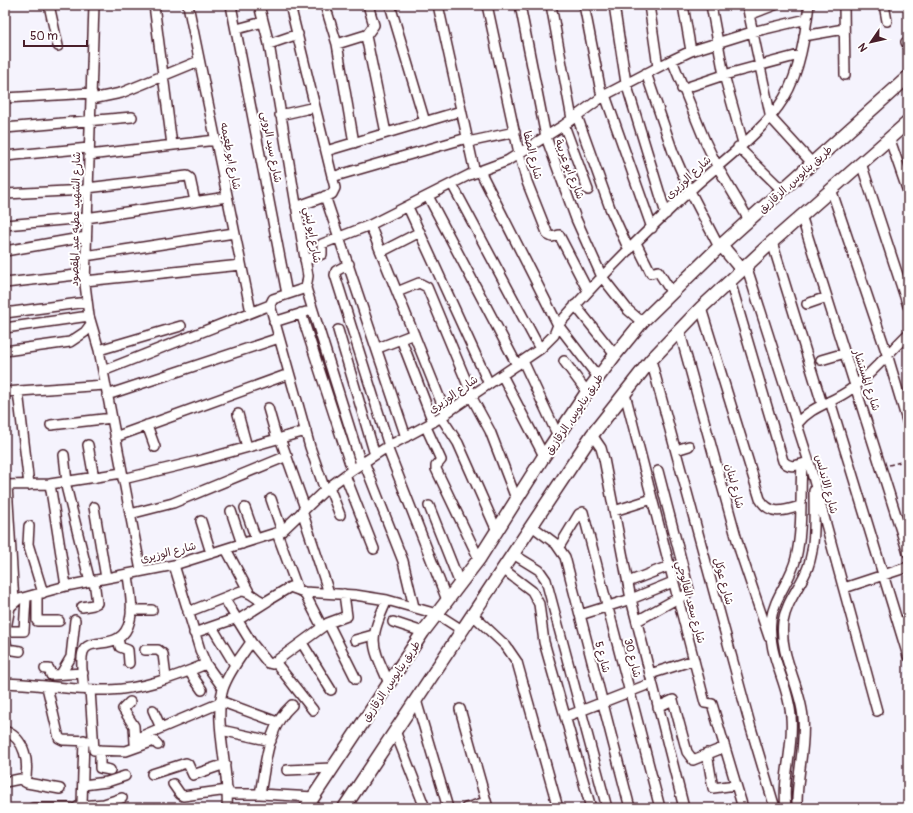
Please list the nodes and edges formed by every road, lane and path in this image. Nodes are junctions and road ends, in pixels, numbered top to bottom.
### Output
1 (49, 5) edge
2 (94, 5) edge
3 (154, 5) edge
4 (188, 5) edge
5 (231, 5) edge
6 (259, 5) edge
7 (290, 5) edge
8 (325, 5) edge
9 (368, 5) edge
10 (390, 5) edge
11 (438, 5) edge
12 (487, 5) edge
13 (520, 5) edge
14 (551, 5) edge
15 (584, 5) edge
16 (614, 5) edge
17 (649, 5) edge
18 (683, 5) edge
19 (711, 5) edge
20 (747, 5) edge
21 (775, 5) edge
22 (809, 5) edge
23 (844, 5) edge
24 (884, 5) edge
25 (749, 15) junction
26 (807, 20) junction
27 (887, 21) dead end
28 (263, 22) junction
29 (237, 29) junction
30 (844, 30) junction
31 (752, 32) junction
32 (298, 34) junction
33 (366, 35) junction
34 (804, 36) junction
35 (717, 42) junction
36 (269, 44) junction
37 (337, 44) junction
38 (58, 46) dead end
39 (691, 51) junction
40 (799, 55) junction
41 (672, 60) junction
42 (199, 61) junction
43 (759, 66) junction
44 (658, 67) junction
45 (646, 73) junction
46 (845, 74) dead end
47 (164, 75) junction
48 (724, 75) junction
49 (908, 77) edge
50 (626, 83) junction
51 (682, 89) junction
52 (92, 96) junction
53 (604, 96) junction
54 (5, 98) edge
55 (315, 107) junction
56 (461, 111) junction
57 (280, 115) junction
58 (132, 117) dead end
59 (574, 117) junction
60 (771, 118) junction
61 (90, 121) junction
62 (424, 122) junction
63 (908, 122) edge
64 (564, 125) junction
65 (5, 128) edge
66 (515, 132) junction
67 (386, 133) junction
68 (546, 137) junction
69 (216, 140) junction
70 (468, 140) junction
71 (890, 140) junction
72 (354, 143) junction
73 (172, 145) junction
74 (740, 145) junction
75 (89, 151) junction
76 (326, 151) junction
77 (519, 153) junction
78 (5, 156) edge
79 (812, 163) junction
80 (861, 163) junction
81 (717, 166) junction
82 (478, 172) junction
83 (332, 177) junction
84 (452, 184) junction
85 (87, 189) junction
86 (831, 189) junction
87 (588, 190) dead end
88 (782, 190) junction
89 (690, 191) junction
90 (908, 192) edge
91 (5, 194) edge
92 (325, 196) junction
93 (428, 196) junction
94 (227, 197) junction
95 (195, 202) junction
96 (296, 207) junction
97 (408, 207) junction
98 (666, 214) junction
99 (801, 215) junction
100 (86, 218) junction
101 (749, 220) junction
102 (5, 225) edge
103 (370, 225) junction
104 (652, 228) junction
105 (420, 232) junction
106 (234, 233) junction
107 (86, 237) junction
108 (339, 237) junction
109 (772, 242) junction
110 (636, 243) junction
111 (720, 246) junction
112 (629, 250) junction
113 (5, 251) edge
114 (381, 252) junction
115 (85, 256) junction
116 (305, 260) junction
117 (349, 264) junction
118 (241, 265) junction
119 (744, 268) junction
120 (602, 276) junction
121 (85, 278) junction
122 (730, 281) junction
123 (5, 283) edge
124 (306, 288) junction
125 (588, 291) junction
126 (397, 292) junction
127 (672, 293) junction
128 (287, 294) junction
129 (827, 297) junction
130 (87, 302) junction
131 (807, 304) dead end
132 (270, 305) junction
133 (575, 305) junction
134 (908, 306) edge
135 (701, 308) junction
136 (313, 310) junction
137 (251, 312) junction
138 (5, 313) edge
139 (301, 313) junction
140 (90, 320) junction
141 (274, 322) junction
142 (642, 322) junction
143 (558, 325) junction
144 (181, 326) dead end
145 (5, 328) edge
146 (679, 329) junction
147 (338, 330) dead end
148 (414, 334) junction
149 (908, 334) edge
150 (279, 338) junction
151 (401, 339) junction
152 (378, 348) junction
153 (540, 349) junction
154 (99, 350) junction
155 (5, 351) edge
156 (845, 353) junction
157 (887, 354) junction
158 (615, 355) junction
159 (651, 360) junction
160 (821, 360) dead end
161 (564, 361) dead end
162 (520, 363) junction
163 (103, 371) junction
164 (289, 374) junction
165 (502, 375) junction
166 (598, 377) junction
167 (489, 384) junction
168 (105, 385) junction
169 (856, 386) junction
170 (18, 391) junction
171 (5, 392) edge
172 (587, 392) junction
173 (625, 394) junction
174 (107, 395) junction
175 (471, 396) junction
176 (826, 403) junction
177 (268, 408) dead end
178 (238, 414) dead end
179 (112, 418) junction
180 (436, 420) junction
181 (797, 424) junction
182 (908, 424) edge
183 (51, 425) dead end
184 (148, 425) junction
185 (306, 431) junction
186 (592, 435) junction
187 (558, 436) junction
188 (115, 437) junction
189 (406, 437) junction
190 (279, 438) junction
191 (88, 445) dead end
192 (689, 446) dead end
193 (154, 447) dead end
194 (247, 447) junction
195 (388, 447) junction
196 (676, 450) junction
197 (64, 455) dead end
198 (375, 455) junction
199 (287, 456) junction
200 (544, 456) junction
201 (908, 460) edge
202 (363, 463) junction
203 (806, 463) junction
204 (881, 467) junction
205 (658, 471) dead end
206 (348, 473) junction
207 (123, 476) junction
208 (94, 478) junction
209 (66, 482) junction
210 (815, 482) junction
211 (50, 484) junction
212 (6, 485) edge
213 (29, 485) junction
214 (327, 489) junction
215 (271, 499) dead end
216 (652, 499) junction
217 (517, 501) junction
218 (429, 506) dead end
219 (800, 506) junction
220 (94, 507) dead end
221 (245, 508) dead end
222 (304, 510) junction
223 (231, 511) dead end
224 (614, 511) junction
225 (130, 514) junction
226 (340, 515) dead end
227 (201, 521) dead end
228 (29, 526) dead end
229 (532, 526) junction
230 (497, 530) junction
231 (279, 532) junction
232 (256, 540) junction
233 (242, 544) junction
234 (559, 547) junction
235 (226, 549) junction
236 (374, 549) dead end
237 (211, 553) junction
238 (908, 553) edge
239 (513, 554) junction
240 (479, 558) junction
241 (174, 565) junction
242 (669, 566) junction
243 (908, 567) edge
244 (503, 569) junction
245 (141, 572) junction
246 (128, 574) junction
247 (883, 575) junction
248 (106, 578) junction
249 (92, 581) junction
250 (628, 582) junction
251 (674, 582) junction
252 (460, 584) junction
253 (66, 586) junction
254 (844, 588) junction
255 (301, 591) junction
256 (249, 592) junction
257 (329, 593) junction
258 (40, 594) junction
259 (344, 594) junction
260 (11, 597) edge
261 (26, 598) junction
262 (224, 598) junction
263 (678, 598) junction
264 (631, 599) junction
265 (387, 600) junction
266 (447, 600) junction
267 (268, 601) junction
268 (608, 606) junction
269 (82, 607) dead end
270 (414, 607) junction
271 (131, 610) junction
272 (152, 610) dead end
273 (188, 612) junction
274 (437, 614) junction
275 (473, 614) junction
276 (580, 615) junction
277 (237, 619) junction
278 (75, 620) dead end
279 (636, 620) junction
280 (908, 620) edge
281 (59, 621) dead end
282 (393, 622) dead end
283 (898, 623) junction
284 (325, 625) junction
285 (212, 627) junction
286 (462, 630) junction
287 (423, 632) junction
288 (6, 633) edge
289 (194, 633) junction
290 (373, 635) junction
291 (118, 639) junction
292 (355, 640) dead end
293 (251, 642) junction
294 (302, 643) junction
295 (772, 648) junction
296 (145, 650) dead end
297 (20, 651) dead end
298 (908, 656) edge
299 (694, 660) junction
300 (129, 663) dead end
301 (276, 663) junction
302 (206, 664) junction
303 (236, 665) junction
304 (45, 669) dead end
305 (188, 671) junction
306 (83, 673) junction
307 (61, 674) junction
308 (166, 678) junction
309 (356, 679) dead end
310 (651, 679) junction
311 (5, 683) edge
312 (389, 683) junction
313 (47, 687) junction
314 (223, 688) junction
315 (87, 690) junction
316 (202, 690) dead end
317 (331, 690) dead end
318 (630, 692) junction
319 (416, 700) junction
320 (130, 702) dead end
321 (220, 702) junction
322 (603, 702) junction
323 (292, 705) dead end
324 (658, 706) junction
325 (460, 709) dead end
326 (153, 710) dead end
327 (313, 710) dead end
328 (581, 711) junction
329 (877, 711) dead end
330 (565, 717) junction
331 (277, 722) junction
332 (161, 728) junction
333 (221, 730) junction
334 (5, 731) edge
335 (395, 731) junction
336 (88, 741) junction
337 (271, 742) junction
338 (135, 743) junction
339 (158, 745) dead end
340 (725, 747) junction
341 (98, 750) junction
342 (707, 753) junction
343 (225, 764) junction
344 (332, 768) junction
345 (110, 770) dead end
346 (287, 770) dead end
347 (152, 774) dead end
348 (125, 776) dead end
349 (5, 782) edge
350 (25, 782) junction
351 (174, 784) dead end
352 (83, 785) junction
353 (736, 785) junction
354 (60, 789) dead end
355 (228, 792) junction
356 (260, 794) junction
357 (314, 797) junction
358 (122, 798) dead end
359 (487, 805) edge
360 (78, 807) edge
361 (33, 808) edge
362 (70, 808) edge
363 (226, 808) edge
364 (306, 808) edge
365 (344, 808) edge
366 (425, 808) edge
367 (448, 808) edge
368 (466, 808) edge
369 (558, 808) edge
370 (591, 808) edge
371 (607, 808) edge
372 (630, 808) edge
373 (660, 808) edge
374 (684, 808) edge
375 (743, 808) edge
376 (775, 808) edge
377 (786, 808) edge
378 (797, 808) edge

1 - 38 street
2 - 52 street, شارع الشهيد عطيه عبد المقصود
3 - 47 street
4 - 42 street, شارع ابو طعيمه
5 - 29 street, شارع سيد الروبى
6 - 28 street, شارع ابو لبني
7 - 32 street
8 - 37 street
9 - 33 street
10 - 62 street
11 - 56 street
12 - 66 street, شارع الصفا
13 - 68 street, شارع ابو عريبة
14 - 59 street
15 - 53 street
16 - 50 street
17 - 44 street
18 - 39 street
19 - 35 street
20 - 25 street
21 - 25 street
22 - 26 street, شارع الوزيرى
23 - 30 street
24 - 27 street
25 - 31 street
26 - 31 street
26 - 34 street, شارع الوزيرى
28 - 29 street
28 - 36 street, شارع ابو لبني
29 - 128 street, شارع سيد الروبى
30 - 34 street
30 - 46 street
31 - 35 street
31 - 43 street
32 - 36 street
32 - 55 street
33 - 37 street
33 - 67 street
34 - 40 street, شارع الوزيرى
35 - 39 street
35 - 48 street
36 - 57 street, شارع ابو لبني
37 - 72 street
39 - 41 street
40 - 43 street
40 - 60 street, شارع الوزيرى
41 - 44 street
41 - 51 street
42 - 47 street
42 - 69 street, شارع ابو طعيمه
43 - 48 street
43 - 60 street
44 - 45 street
45 - 50 street
45 - 89 street
47 - 52 street
47 - 73 street
48 - 51 street
48 - 74 street
49 - 79 main road, طريق بنايوس, الزقازيق
50 - 53 street
50 - 98 street
51 - 81 street
52 - 54 street
52 - 61 street, شارع الشهيد عطيه عبد المقصود
53 - 59 street
53 - 104 street
55 - 57 street
55 - 76 street
56 - 62 street
56 - 70 street
57 - 96 street, شارع ابو لبني
58 - 61 street
59 - 64 street
59 - 112 street
60 - 74 street, شارع الوزيرى
60 - 79 street
61 - 65 street
61 - 75 street, شارع الشهيد عطيه عبد المقصود
62 - 67 street
63 - 71 main road
64 - 68 street
64 - 87 street
66 - 70 street
66 - 77 street, شارع الصفا
67 - 72 street
68 - 77 street
68 - 120 street, شارع ابو عريبة
69 - 73 street
69 - 94 street, شارع ابو طعيمه
70 - 82 street
70 - 83 street
71 - 80 main road
71 - 90 street
72 - 76 street
73 - 75 street
74 - 81 street, شارع الوزيرى
74 - 88 street
75 - 78 street
75 - 85 street, شارع الشهيد عطيه عبد المقصود
76 - 83 street
77 - 82 street
77 - 125 street, شارع الصفا
79 - 88 main road, طريق بنايوس, الزقازيق
80 - 86 main road
80 - 134 street
81 - 89 street, شارع الوزيرى
81 - 101 street
82 - 84 street
82 - 143 street
83 - 92 street
84 - 93 street
84 - 153 street
85 - 91 street
85 - 95 street
85 - 100 street, شارع الشهيد عطيه عبد المقصود
86 - 99 main road
86 - 157 street
88 - 101 main road, طريق بنايوس, الزقازيق
89 - 98 street, شارع الوزيرى
89 - 111 street
92 - 96 street
92 - 108 street
93 - 97 street
93 - 162 street
94 - 95 street
94 - 106 street, شارع ابو طعيمه
95 - 100 street
96 - 116 street, شارع ابو لبني
97 - 103 street
97 - 105 street
98 - 104 street, شارع الوزيرى
99 - 109 main road
99 - 129 street, شارع المستشار
100 - 102 street
100 - 107 street, شارع الشهيد عطيه عبد المقصود
101 - 111 main road, طريق بنايوس, الزقازيق
103 - 108 street
103 - 114 street
104 - 110 street, شارع الوزيرى
105 - 114 street
105 - 167 street
106 - 115 street
106 - 118 street, شارع ابو طعيمه
107 - 113 street
107 - 115 street, شارع الشهيد عطيه عبد المقصود
108 - 116 street
108 - 117 street
109 - 119 main road
109 - 176 street
110 - 112 street, شارع الوزيرى
110 - 127 street
111 - 119 main road
111 - 127 main road, طريق بنايوس, الزقازيق
112 - 120 street, شارع الوزيرى
114 - 126 street
115 - 121 street, شارع الشهيد عطيه عبد المقصود
116 - 124 street, شارع ابو لبني
117 - 152 street
117 - 195 street
118 - 121 street
118 - 137 street, شارع ابو طعيمه
119 - 122 main road
119 - 181 street, شارع الاندلس
120 - 125 street, شارع الوزيرى
120 - 142 street, شارع ابو عريبة
121 - 123 street
121 - 130 street, شارع الشهيد عطيه عبد المقصود
122 - 135 main road
122 - 203 street
124 - 128 street
124 - 136 street, شارع ابو لبني
125 - 133 street, شارع الوزيرى
126 - 148 street
126 - 175 street
127 - 142 main road, طريق بنايوس, الزقازيق
128 - 132 street
129 - 131 street
129 - 156 street, شارع المستشار
130 - 138 street
130 - 140 street, شارع الشهيد عطيه عبد المقصود
132 - 137 street
132 - 141 street
133 - 143 street, شارع الوزيرى
133 - 158 street
135 - 146 main road
135 - 219 street
136 - 139 street
136 - 202 street, شارع ابو لبني
137 - 163 street
139 - 141 street
139 - 206 street
140 - 145 street
140 - 154 street, شارع الشهيد عطيه عبد المقصود
140 - 155 street
141 - 150 street
142 - 158 main road, طريق بنايوس, الزقازيق
143 - 153 street, شارع الوزيرى
143 - 166 street
144 - 154 street
146 - 159 main road
146 - 295 street, شارع لبنان
147 - 198 street
148 - 151 street
148 - 180 street
149 - 157 street
150 - 164 street
150 - 174 street
151 - 152 street
151 - 180 street
152 - 189 street
153 - 162 street, شارع الوزيرى
154 - 163 street, شارع الشهيد عطيه عبد المقصود
156 - 160 street
156 - 169 street, شارع المستشار
157 - 169 street
157 - 182 street
158 - 166 main road, طريق بنايوس, الزقازيق
159 - 173 main road
159 - 196 street, شارع عوكل
161 - 172 street
162 - 165 street, شارع الوزيرى
162 - 187 street
163 - 168 street, شارع الشهيد عطيه عبد المقصود
164 - 184 street
164 - 185 street
165 - 167 street, شارع الوزيرى
165 - 200 street
166 - 172 main road, طريق بنايوس, الزقازيق
167 - 175 street, شارع الوزيرى
168 - 170 street
168 - 174 street, شارع الشهيد عطيه عبد المقصود
169 - 176 street
169 - 204 street, شارع المستشار
170 - 171 street
170 - 213 street
172 - 187 main road, طريق بنايوس, الزقازيق
173 - 186 main road
173 - 216 street, شارع سعد الفالوجي
174 - 179 street, شارع الشهيد عطيه عبد المقصود
175 - 180 street, شارع الوزيرى
175 - 217 street
176 - 181 street
176 - 247 street
177 - 190 street
178 - 194 street
179 - 183 street
179 - 188 street, شارع الشهيد عطيه عبد المقصود
180 - 189 street, شارع الوزيرى
180 - 230 street
180 - 240 street
181 - 203 street, شارع الاندلس
184 - 188 street
184 - 193 street
185 - 190 street
185 - 214 street
186 - 224 street
186 - 229 main road
187 - 200 main road, طريق بنايوس, الزقازيق
188 - 207 street, شارع الشهيد عطيه عبد المقصود
189 - 195 street, شارع الوزيرى
190 - 194 street
190 - 199 street
191 - 208 street
192 - 196 street
194 - 207 street
195 - 198 street, شارع الوزيرى
195 - 266 street
196 - 376 street, شارع عوكل
197 - 209 street
198 - 202 street, شارع الوزيرى
199 - 222 street
199 - 225 street
200 - 217 main road, طريق بنايوس, الزقازيق
201 - 204 path
202 - 206 street, شارع الوزيرى
202 - 270 street, شارع ابو لبني
203 - 210 street, شارع الاندلس
203 - 219 street
204 - 238 street, شارع المستشار
205 - 263 street
206 - 214 street, شارع الوزيرى
206 - 236 street
207 - 208 street
207 - 225 street, شارع الشهيد عطيه عبد المقصود
208 - 209 street
209 - 211 street
209 - 249 street
210 - 254 street, شارع الاندلس
210 - 378 street
211 - 213 street
211 - 253 street
212 - 213 street
212 - 260 street
214 - 222 street, شارع الوزيرى
214 - 226 street
215 - 231 street
216 - 224 street
216 - 242 street, شارع سعد الفالوجي
217 - 230 main road, طريق بنايوس, الزقازيق
218 - 252 street
219 - 295 street
220 - 248 street
221 - 232 street
222 - 231 street, شارع الوزيرى
222 - 257 street
223 - 233 street
224 - 250 street
225 - 245 street, شارع الشهيد عطيه عبد المقصود
227 - 237 street
228 - 258 street
229 - 234 street, شارع 5
229 - 239 main road
230 - 240 main road, طريق بنايوس, الزقازيق
231 - 232 street, شارع الوزيرى
231 - 255 street
232 - 233 street, شارع الوزيرى
233 - 235 street, شارع الوزيرى
234 - 268 street, شارع 30
234 - 276 street, شارع 5
235 - 237 street, شارع الوزيرى
235 - 256 street
237 - 241 street, شارع الوزيرى
239 - 244 main road
239 - 328 street
240 - 252 main road, طريق بنايوس, الزقازيق
241 - 245 street, شارع الوزيرى
241 - 273 street
242 - 250 street
242 - 251 street, شارع سعد الفالوجي
243 - 247 street
244 - 275 main road
244 - 330 street
245 - 246 street, شارع الوزيرى
246 - 248 street, شارع الوزيرى
246 - 271 street
247 - 254 street
247 - 283 street
248 - 249 street, شارع الوزيرى
249 - 253 street, شارع الوزيرى
249 - 269 street
250 - 264 street
251 - 263 street, شارع سعد الفالوجي
251 - 264 street
252 - 266 main road, طريق بنايوس, الزقازيق
253 - 258 street, شارع الوزيرى
254 - 329 street, شارع الاندلس
255 - 257 street
255 - 267 street
255 - 284 street
256 - 262 street
256 - 267 street
257 - 259 street
258 - 261 street, شارع الوزيرى
258 - 281 street
259 - 265 street
259 - 284 street
260 - 261 street, شارع الوزيرى
260 - 288 street
261 - 288 street
262 - 273 street
262 - 277 street
263 - 279 street
263 - 299 street, شارع سعد الفالوجي
264 - 268 street
264 - 279 street
265 - 270 street
265 - 290 street
266 - 274 main road, طريق بنايوس, الزقازيق
267 - 277 street
268 - 276 street
268 - 318 street, شارع 30
270 - 274 street
271 - 272 street
271 - 291 street
273 - 289 street
274 - 286 street
274 - 287 main road, طريق بنايوس, الزقازيق
275 - 286 main road
275 - 369 street
276 - 322 street, شارع 5
277 - 285 street
277 - 293 street
278 - 307 street
279 - 310 street
280 - 283 street
282 - 287 street
283 - 298 street
284 - 294 street
284 - 309 street
285 - 289 street
285 - 303 street
286 - 319 main road
287 - 312 main road, طريق بنايوس, الزقازيق
288 - 297 street
289 - 302 street
290 - 292 street
290 - 312 street
291 - 300 street
291 - 306 street
293 - 301 street
293 - 303 street
294 - 301 street
294 - 317 street
295 - 377 street
296 - 308 street
299 - 310 street
299 - 340 street, شارع سعد الفالوجي
301 - 327 street
302 - 305 street
302 - 314 street
303 - 314 street
304 - 307 street
305 - 308 street
305 - 316 street
306 - 307 street
306 - 315 street
308 - 315 street
310 - 318 street
310 - 324 street
311 - 313 street
312 - 344 main road, طريق بنايوس, الزقازيق
313 - 315 street
313 - 336 street
314 - 321 street
315 - 336 street
318 - 322 street
318 - 373 street, شارع 30
319 - 335 main road
319 - 367 street
320 - 338 street
321 - 331 street
321 - 332 street
321 - 333 street
322 - 328 street
322 - 372 street, شارع 5
323 - 331 street
324 - 342 street
324 - 374 street
325 - 359 street
326 - 332 street
328 - 330 street
328 - 371 street
330 - 370 street
331 - 337 street
332 - 338 street
333 - 337 street
333 - 343 street
334 - 350 street
335 - 365 main road
335 - 366 street
336 - 341 street
336 - 352 street
337 - 356 street
338 - 339 street
338 - 341 street
340 - 342 street
340 - 353 street, شارع سعد الفالوجي
341 - 345 street
342 - 353 street
343 - 347 street
343 - 355 street
344 - 346 street
344 - 357 main road, طريق بنايوس, الزقازيق
348 - 352 street
349 - 350 street
350 - 354 street
351 - 355 street
352 - 360 street
353 - 375 street, شارع سعد الفالوجي
355 - 356 street
355 - 363 street
356 - 357 street
357 - 364 main road, طريق بنايوس, الزقازيق
358 - 360 street
359 - 368 street
361 - 362 street

